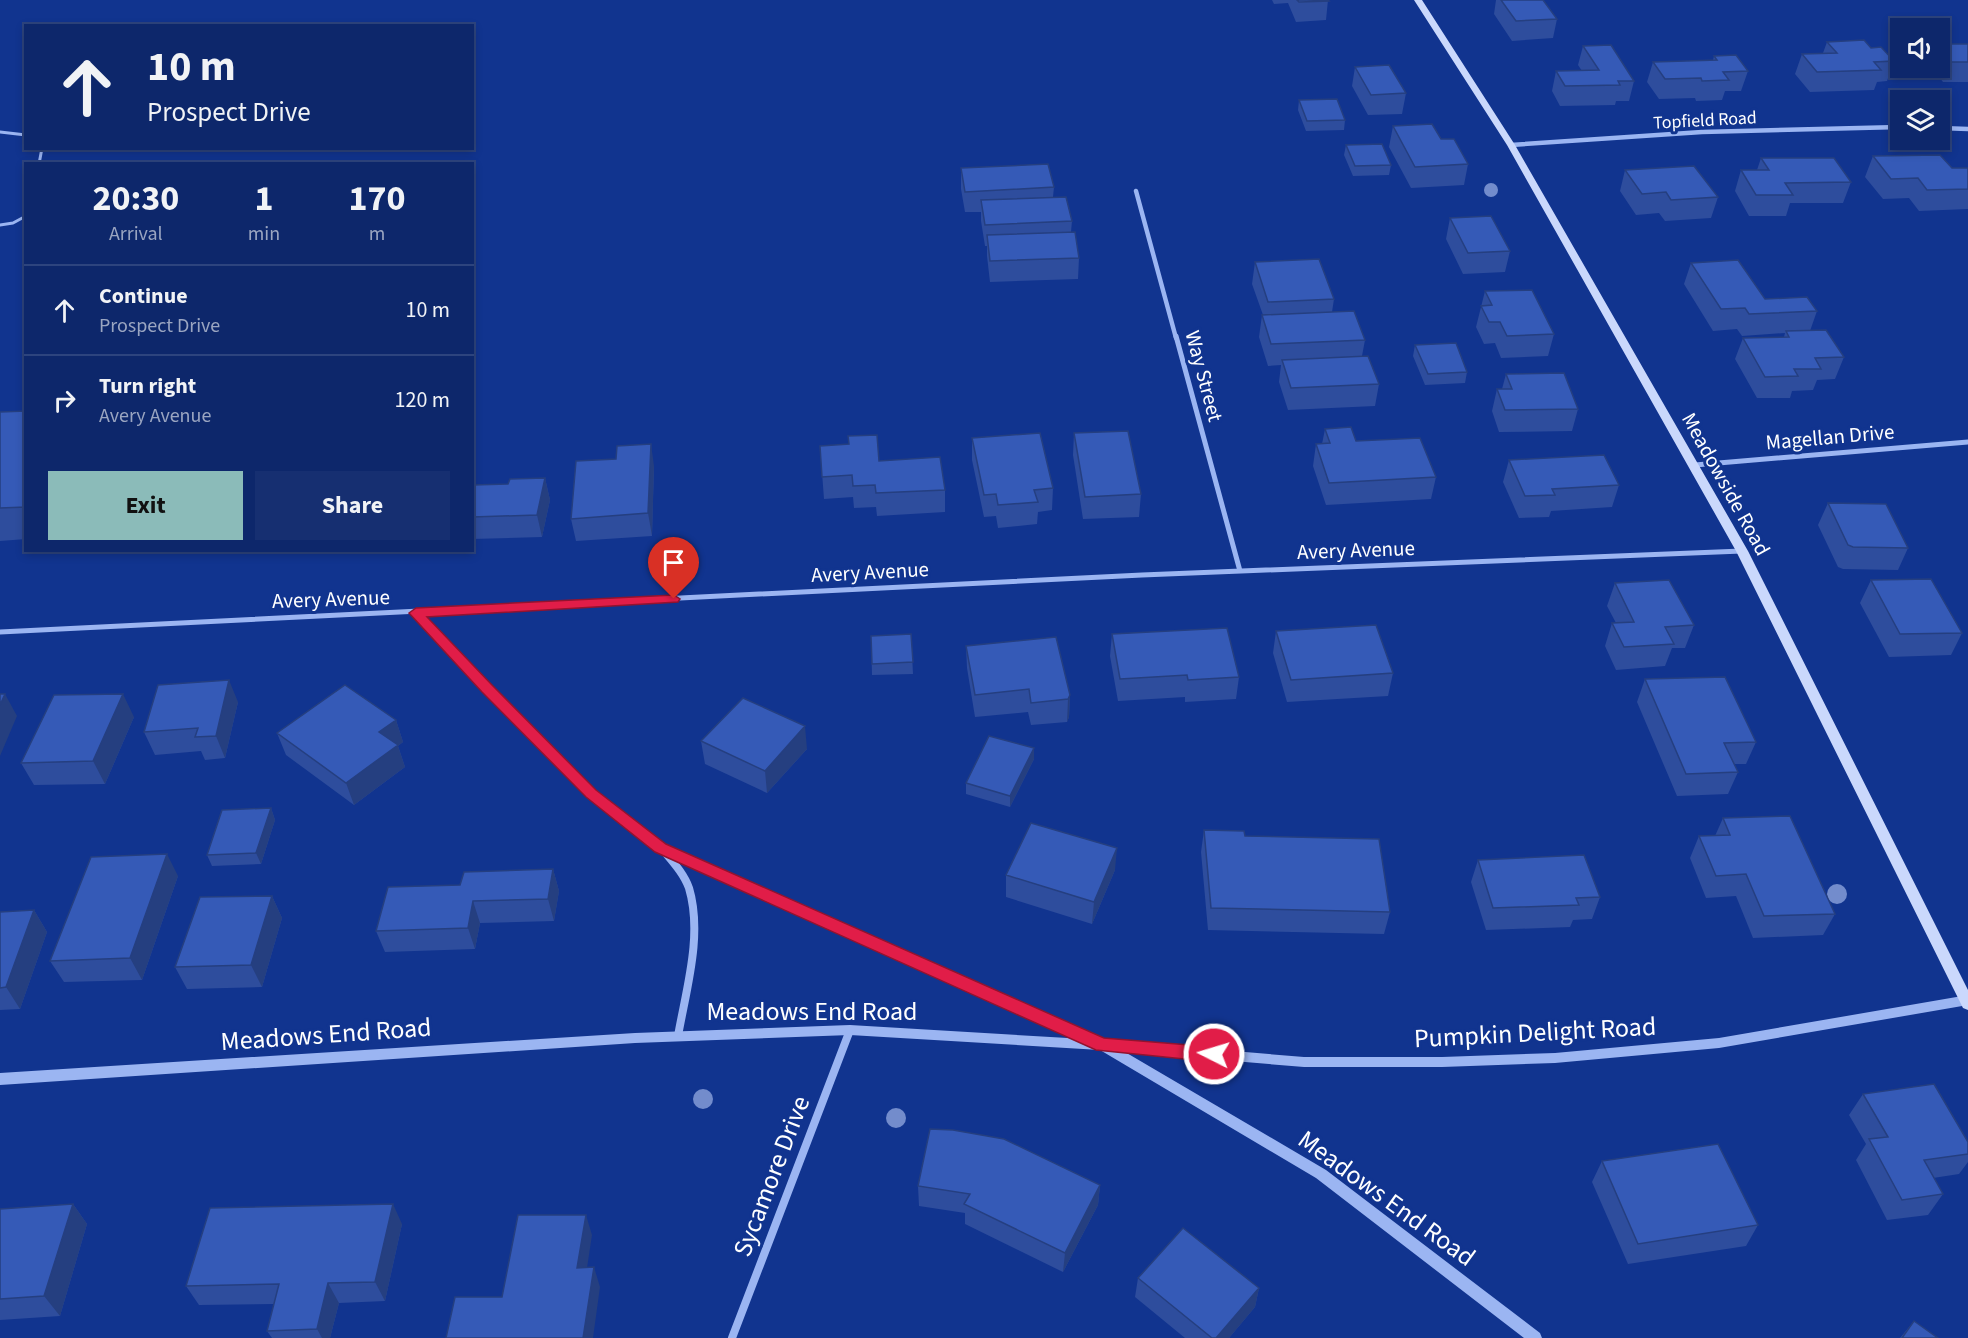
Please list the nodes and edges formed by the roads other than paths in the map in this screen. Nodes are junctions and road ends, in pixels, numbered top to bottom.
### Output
1 (1418, 0) edge
2 (1890, 127) edge
3 (1950, 128) edge
4 (1968, 129) edge
5 (0, 132) edge
6 (24, 135) edge
7 (1511, 145) junction
8 (1136, 191) dead end
9 (24, 217) edge
10 (0, 225) edge
11 (1968, 442) edge
12 (1695, 465) junction
13 (1742, 551) junction
14 (1240, 571) junction
15 (416, 613) junction
16 (0, 632) edge
17 (660, 848) junction
18 (1967, 1001) edge
19 (850, 1030) junction
20 (678, 1036) junction
21 (1102, 1045) junction
22 (0, 1079) edge
23 (732, 1338) edge
24 (1535, 1338) edge

1 - 7 main road, Meadowside Road
2 - 7 street, Topfield Road
3 - 4 street
5 - 6 lane
7 - 12 main road, Meadowside Road
8 - 14 street, Way Street
9 - 10 lane
11 - 12 street, Magellan Drive
12 - 13 main road, Meadowside Road
13 - 14 street, Avery Avenue
13 - 18 main road, Meadowside Road
14 - 15 street, Avery Avenue
15 - 16 street, Avery Avenue
15 - 17 street
17 - 20 street
17 - 21 street
18 - 21 street, Pumpkin Delight Road
19 - 20 street, Meadows End Road
19 - 21 street, Meadows End Road
19 - 23 street, Sycamore Drive
20 - 22 street, Meadows End Road
21 - 24 street, Meadows End Road

